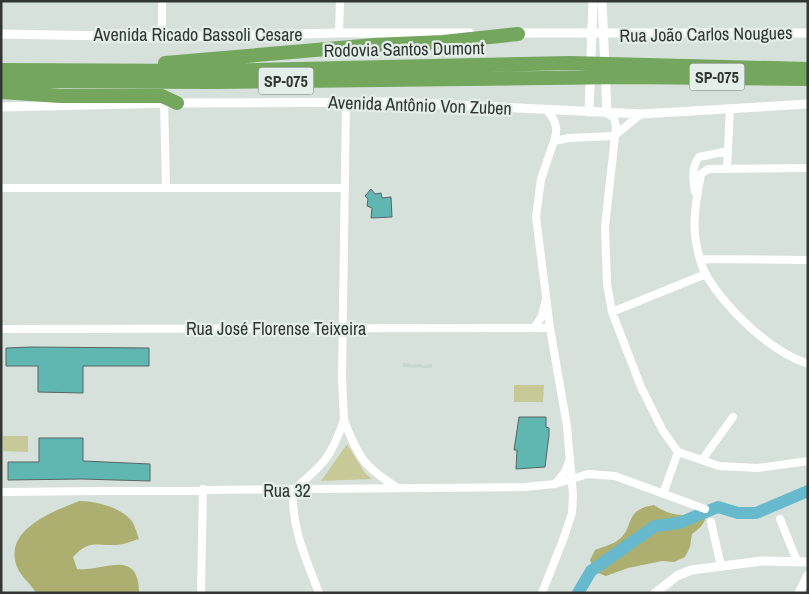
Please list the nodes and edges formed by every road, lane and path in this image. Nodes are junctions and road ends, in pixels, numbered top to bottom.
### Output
1 (162, 1) edge
2 (340, 1) edge
3 (593, 1) edge
4 (602, 1) edge
5 (340, 33) junction
6 (808, 33) edge
7 (1, 34) edge
8 (518, 34) junction
9 (591, 35) junction
10 (604, 35) junction
11 (162, 37) junction
12 (808, 69) edge
13 (1, 70) edge
14 (127, 70) junction
15 (571, 70) junction
16 (627, 70) junction
17 (808, 79) edge
18 (1, 81) edge
19 (1, 92) edge
20 (346, 102) junction
21 (171, 103) junction
22 (808, 104) edge
23 (1, 107) edge
24 (548, 110) junction
25 (730, 110) junction
26 (589, 112) junction
27 (607, 113) junction
28 (641, 114) junction
29 (614, 136) junction
30 (554, 141) junction
31 (728, 151) junction
32 (727, 168) junction
33 (808, 168) edge
34 (166, 187) junction
35 (1, 188) edge
36 (345, 188) junction
37 (696, 202) junction
38 (700, 259) junction
39 (808, 260) edge
40 (706, 274) junction
41 (546, 299) junction
42 (612, 312) junction
43 (345, 328) junction
44 (534, 328) junction
45 (550, 328) junction
46 (1, 329) edge
47 (808, 364) edge
48 (733, 417) dead end
49 (344, 420) junction
50 (678, 452) junction
51 (571, 457) junction
52 (702, 460) junction
53 (808, 461) edge
54 (573, 479) junction
55 (555, 484) junction
56 (203, 489) junction
57 (398, 489) junction
58 (293, 490) junction
59 (1, 492) edge
60 (663, 494) junction
61 (705, 509) dead end
62 (780, 519) dead end
63 (710, 522) dead end
64 (796, 561) junction
65 (808, 562) edge
66 (720, 566) junction
67 (808, 575) edge
68 (201, 593) edge
69 (319, 593) edge
70 (542, 593) edge
71 (655, 593) edge
72 (799, 593) edge

1 - 11 street
2 - 5 street
3 - 9 street
4 - 10 street
5 - 8 street, Avenida Ricado Bassoli Cesare
5 - 11 street, Avenida Ricado Bassoli Cesare
6 - 10 street, Rua João Carlos Nougues
7 - 11 street, Avenida Ricado Bassoli Cesare
8 - 9 street, Avenida Ricado Bassoli Cesare
8 - 14 highway
9 - 10 street, Avenida Ricado Bassoli Cesare
9 - 26 street
10 - 27 street
12 - 16 highway, Rodovia Santos Dumont / SP-075
13 - 14 highway, Rodovia Santos Dumont / SP-075
14 - 15 highway, Rodovia Santos Dumont / SP-075
15 - 16 highway, Rodovia Santos Dumont / SP-075
15 - 18 highway, Rodovia Santos Dumont / SP-075
16 - 17 highway, Rodovia Santos Dumont / SP-075
19 - 21 highway
20 - 21 street, Avenida Antônio Von Zuben
20 - 24 street, Avenida Antônio Von Zuben
20 - 36 street
21 - 23 street, Avenida Antônio Von Zuben
21 - 34 street
22 - 25 street, Avenida Antônio Von Zuben
24 - 26 street, Avenida Antônio Von Zuben
24 - 30 street
25 - 28 street, Avenida Antônio Von Zuben
25 - 31 street
26 - 27 street, Avenida Antônio Von Zuben
27 - 28 street, Avenida Antônio Von Zuben
27 - 29 street
28 - 29 street
29 - 30 street
29 - 42 street
30 - 41 street
31 - 32 street
31 - 37 street
32 - 33 street
32 - 37 street
34 - 35 street
34 - 36 street
36 - 43 street
37 - 38 street
38 - 39 street
38 - 40 street
40 - 42 street
40 - 47 street
41 - 44 street
41 - 45 street
42 - 50 street
43 - 44 street, Rua José Florense Teixeira
43 - 46 street, Rua José Florense Teixeira
43 - 49 street
44 - 45 street, Rua José Florense Teixeira
45 - 51 street
48 - 52 street
49 - 57 street
49 - 58 street
50 - 52 street
50 - 60 street
51 - 54 street
51 - 55 street
52 - 53 street
54 - 55 street, Rua 32
54 - 60 street, Rua 32
54 - 70 street
55 - 57 street, Rua 32
56 - 58 street, Rua 32
56 - 59 street, Rua 32
56 - 68 street
57 - 58 street, Rua 32
58 - 69 street
60 - 61 street, Rua 32
62 - 64 street
63 - 66 street
64 - 65 street
64 - 66 street
66 - 71 street
67 - 72 street

